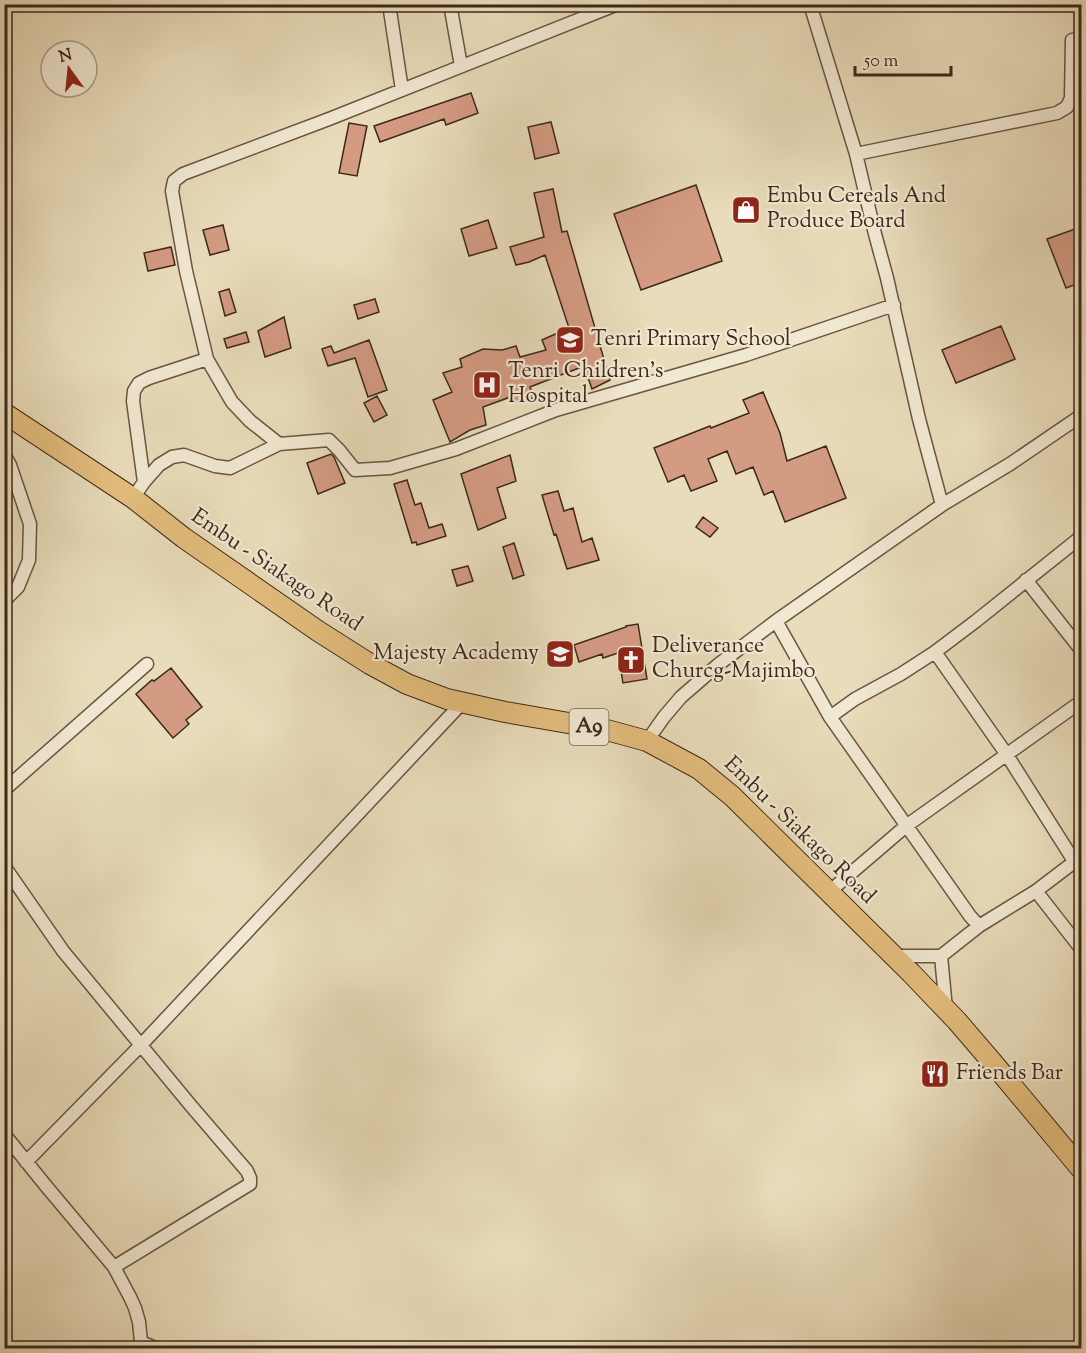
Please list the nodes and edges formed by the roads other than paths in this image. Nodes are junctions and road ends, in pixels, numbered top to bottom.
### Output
1 (388, 4) edge
2 (450, 4) edge
3 (618, 4) edge
4 (810, 4) edge
5 (1082, 38) edge
6 (461, 66) junction
7 (402, 90) junction
8 (856, 154) junction
9 (894, 305) junction
10 (207, 359) junction
11 (1082, 415) edge
12 (6, 416) edge
13 (279, 444) junction
14 (4, 454) edge
15 (144, 482) junction
16 (133, 498) junction
17 (942, 505) junction
18 (1082, 536) edge
19 (1026, 580) junction
20 (4, 601) edge
21 (776, 621) junction
22 (1082, 651) edge
23 (934, 652) junction
24 (147, 664) dead end
25 (1082, 701) edge
26 (462, 703) junction
27 (830, 717) junction
28 (647, 741) junction
29 (1007, 755) junction
30 (4, 790) edge
31 (906, 826) junction
32 (1078, 859) edge
33 (4, 866) edge
34 (1036, 891) junction
35 (830, 892) junction
36 (979, 926) junction
37 (1082, 950) edge
38 (894, 956) junction
39 (941, 957) junction
40 (946, 1010) junction
41 (141, 1045) junction
42 (4, 1134) edge
43 (26, 1162) junction
44 (1082, 1170) edge
45 (114, 1267) junction
46 (140, 1345) edge
47 (155, 1348) edge

1 - 7 street
2 - 6 street
3 - 6 street
4 - 8 street
5 - 8 street
6 - 7 street
7 - 10 street
8 - 9 street
9 - 13 street
9 - 17 street
10 - 13 street
10 - 15 street
11 - 17 street
12 - 16 highway, Embu - Siakago Road / A9
13 - 15 street
14 - 20 street
15 - 16 street
16 - 26 highway, Embu - Siakago Road / A9
17 - 21 street
18 - 19 street
19 - 22 street
19 - 23 street
21 - 27 street
21 - 28 street
23 - 27 street
23 - 29 street
24 - 30 street
25 - 29 street
26 - 28 highway, Embu - Siakago Road / A9
26 - 41 street
27 - 31 street
28 - 35 highway, Embu - Siakago Road / A9
29 - 31 street
29 - 32 street
31 - 35 street
31 - 36 street
32 - 34 street
33 - 41 street
34 - 36 street
34 - 37 street
35 - 38 highway, Embu - Siakago Road / A9
36 - 39 street
38 - 39 street
38 - 40 highway, Embu - Siakago Road / A9
39 - 40 street
40 - 44 highway, Embu - Siakago Road / A9
41 - 43 street
41 - 45 street
42 - 43 street
43 - 45 street
45 - 46 street
46 - 47 street

